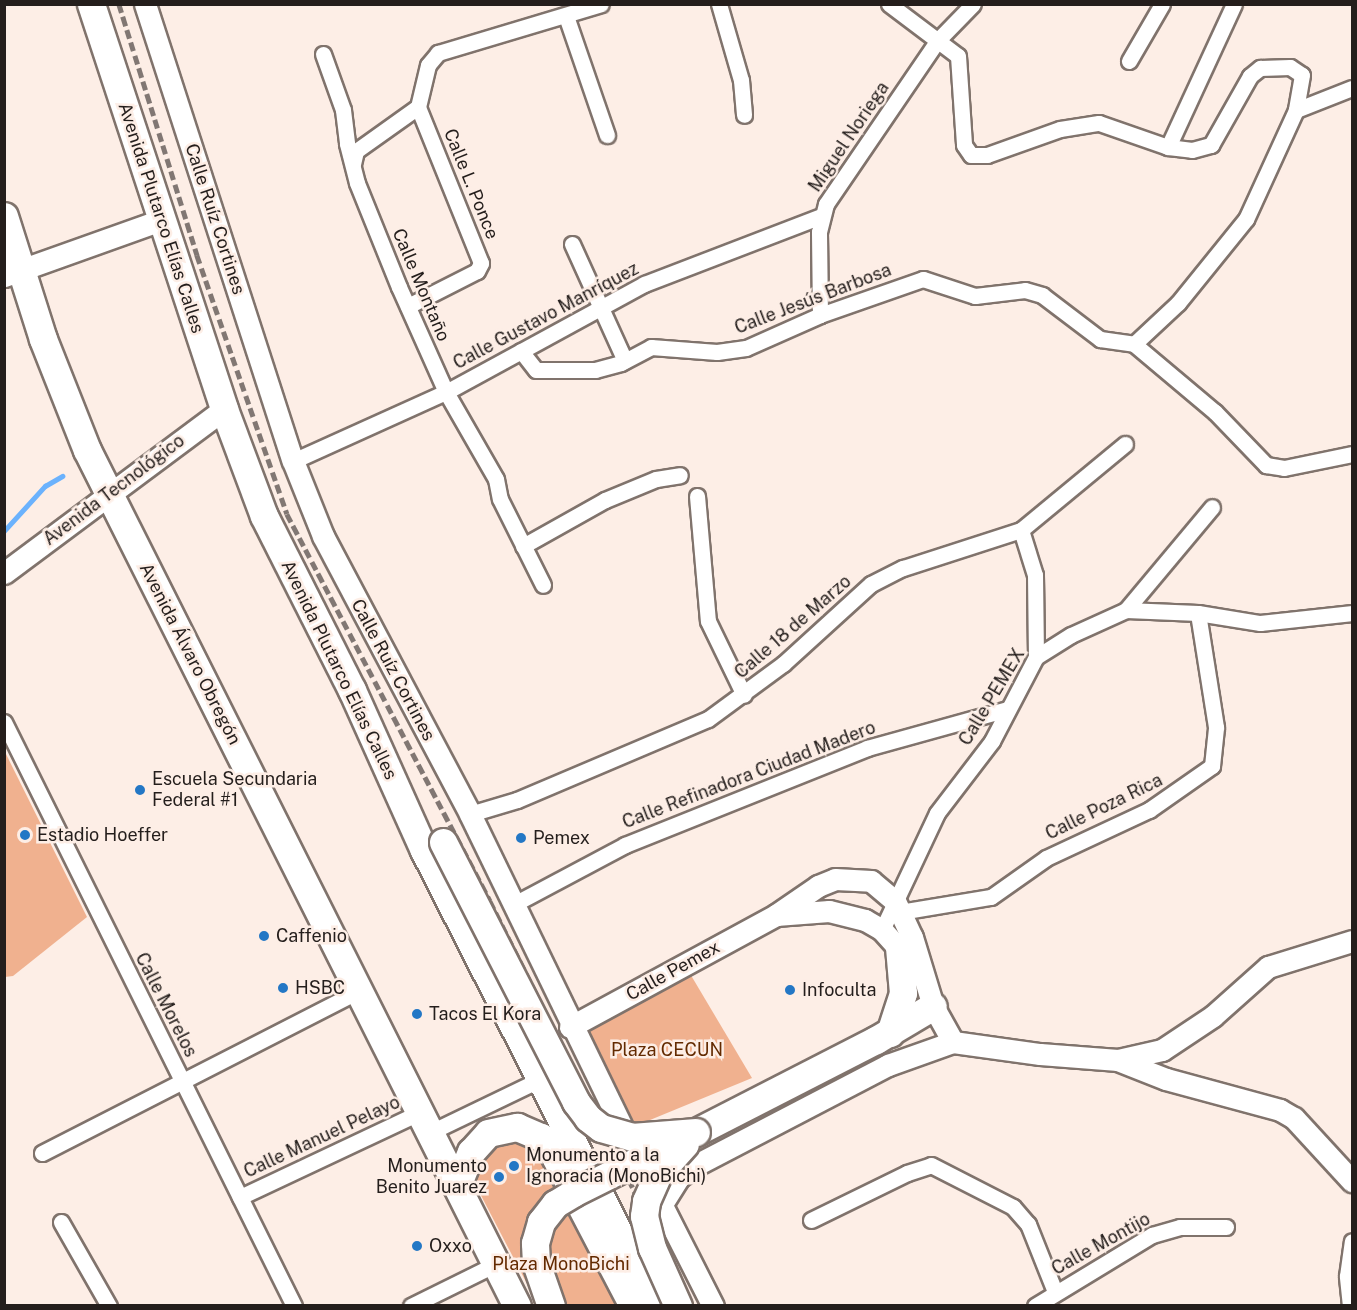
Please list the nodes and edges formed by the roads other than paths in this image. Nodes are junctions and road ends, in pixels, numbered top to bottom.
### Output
1 (91, 4) edge
2 (145, 4) edge
3 (602, 4) edge
4 (719, 4) edge
5 (889, 4) edge
6 (973, 4) edge
7 (1162, 4) edge
8 (1234, 4) edge
9 (566, 16) junction
10 (938, 40) junction
11 (323, 54) dead end
12 (1130, 61) dead end
13 (1353, 88) edge
14 (418, 106) junction
15 (1296, 110) junction
16 (744, 116) dead end
17 (607, 135) dead end
18 (1168, 147) junction
19 (353, 164) junction
20 (4, 216) edge
21 (821, 216) junction
22 (161, 220) junction
23 (572, 244) dead end
24 (13, 273) edge
25 (408, 306) junction
26 (601, 307) junction
27 (820, 315) junction
28 (1134, 344) junction
29 (521, 351) junction
30 (625, 361) junction
31 (446, 392) junction
32 (224, 409) junction
33 (1125, 444) dead end
34 (1353, 454) edge
35 (293, 460) junction
36 (680, 475) dead end
37 (109, 493) junction
38 (697, 496) dead end
39 (1212, 507) dead end
40 (1021, 530) junction
41 (523, 546) junction
42 (4, 573) edge
43 (543, 585) dead end
44 (1126, 610) junction
45 (1198, 613) junction
46 (1353, 613) edge
47 (1036, 657) junction
48 (352, 690) junction
49 (744, 695) junction
50 (1008, 709) junction
51 (4, 722) edge
52 (470, 814) junction
53 (835, 879) junction
54 (514, 904) junction
55 (898, 907) junction
56 (829, 911) junction
57 (776, 915) junction
58 (891, 939) junction
59 (1353, 941) edge
60 (924, 980) junction
61 (361, 990) junction
62 (933, 1006) junction
63 (570, 1027) junction
64 (883, 1037) junction
65 (953, 1042) junction
66 (1118, 1060) junction
67 (539, 1080) junction
68 (183, 1081) junction
69 (427, 1122) junction
70 (696, 1132) junction
71 (42, 1153) dead end
72 (1353, 1181) edge
73 (457, 1186) junction
74 (240, 1197) junction
75 (662, 1204) junction
76 (811, 1220) dead end
77 (61, 1222) dead end
78 (1226, 1227) dead end
79 (1353, 1241) edge
80 (495, 1264) junction
81 (1055, 1292) junction
82 (109, 1305) edge
83 (294, 1305) edge
84 (411, 1305) edge
85 (517, 1305) edge
86 (550, 1305) edge
87 (633, 1305) edge
88 (656, 1305) edge
89 (678, 1305) edge
90 (713, 1305) edge
91 (1035, 1305) edge
92 (1350, 1305) edge

1 - 22 highway, Avenida Plutarco Elías Calles
2 - 35 street, Calle Ruíz Cortines
3 - 9 street
4 - 16 street
5 - 10 street
6 - 10 street, Miguel Noriega
7 - 12 street
8 - 18 street
9 - 14 street
9 - 17 street
10 - 18 street
10 - 21 street, Miguel Noriega
11 - 19 street, Calle Montaño
13 - 15 street
14 - 19 street
14 - 25 street, Calle L. Ponce
15 - 18 street
15 - 28 street
19 - 25 street, Calle Montaño
20 - 24 highway, Avenida Álvaro Obregón
21 - 26 street, Calle Gustavo Manríquez
21 - 27 street, Miguel Noriega
22 - 24 street
22 - 32 highway, Avenida Plutarco Elías Calles
23 - 26 street
24 - 37 highway, Avenida Álvaro Obregón
25 - 31 street, Calle Montaño
26 - 29 street, Calle Gustavo Manríquez
26 - 30 street
27 - 28 street, Calle Jesús Barbosa
27 - 30 street, Calle Jesús Barbosa
28 - 34 street
29 - 30 street, Calle Jesús Barbosa
29 - 31 street, Calle Gustavo Manríquez
31 - 35 street, Calle Gustavo Manríquez
31 - 41 street, Calle Montaño
32 - 37 street, Avenida Tecnológico
32 - 48 highway, Avenida Plutarco Elías Calles
33 - 40 street, Calle 18 de Marzo
35 - 52 street, Calle Ruíz Cortines
36 - 41 street
37 - 42 street, Avenida Tecnológico
37 - 61 highway, Avenida Álvaro Obregón
38 - 49 street
39 - 44 street, Calle PEMEX
40 - 47 street
40 - 49 street, Calle 18 de Marzo
41 - 43 street, Calle Montaño
44 - 45 street
44 - 47 street, Calle PEMEX
45 - 46 street
45 - 55 street, Calle Poza Rica
47 - 50 street, Calle PEMEX
48 - 67 highway, Avenida Plutarco Elías Calles
48 - 70 highway, bridge
49 - 52 street, Calle 18 de Marzo
50 - 54 street, Calle Refinadora Ciudad Madero
50 - 55 street, Calle PEMEX
51 - 68 street, Calle Morelos
52 - 54 street, Calle Ruíz Cortines
53 - 55 street
53 - 56 street
53 - 57 street, Calle Pemex
54 - 63 street, Calle Ruíz Cortines
55 - 58 street, Calle PEMEX
55 - 60 street
56 - 57 street
56 - 58 street
57 - 63 street, Calle Pemex
58 - 60 street
58 - 64 highway
59 - 66 street
60 - 62 street
61 - 68 street
61 - 69 highway, Avenida Álvaro Obregón
62 - 64 highway
62 - 65 street
63 - 75 street, Calle Ruíz Cortines
64 - 70 highway
65 - 66 street
65 - 75 street
66 - 72 street
67 - 69 street, Calle Manuel Pelayo
67 - 88 highway, Avenida Plutarco Elías Calles
68 - 71 street
68 - 74 street, Calle Morelos
69 - 73 highway, Avenida Álvaro Obregón
69 - 74 street, Calle Manuel Pelayo
70 - 86 highway, bridge
70 - 89 highway, bridge
73 - 80 highway, Avenida Álvaro Obregón
73 - 87 highway
74 - 83 street, Calle Morelos
75 - 90 street, Calle Ruíz Cortines
76 - 81 street
77 - 82 street
78 - 81 street, Calle Montijo
79 - 92 street
80 - 84 street
80 - 85 highway, Avenida Álvaro Obregón
81 - 91 street, Calle Montijo

